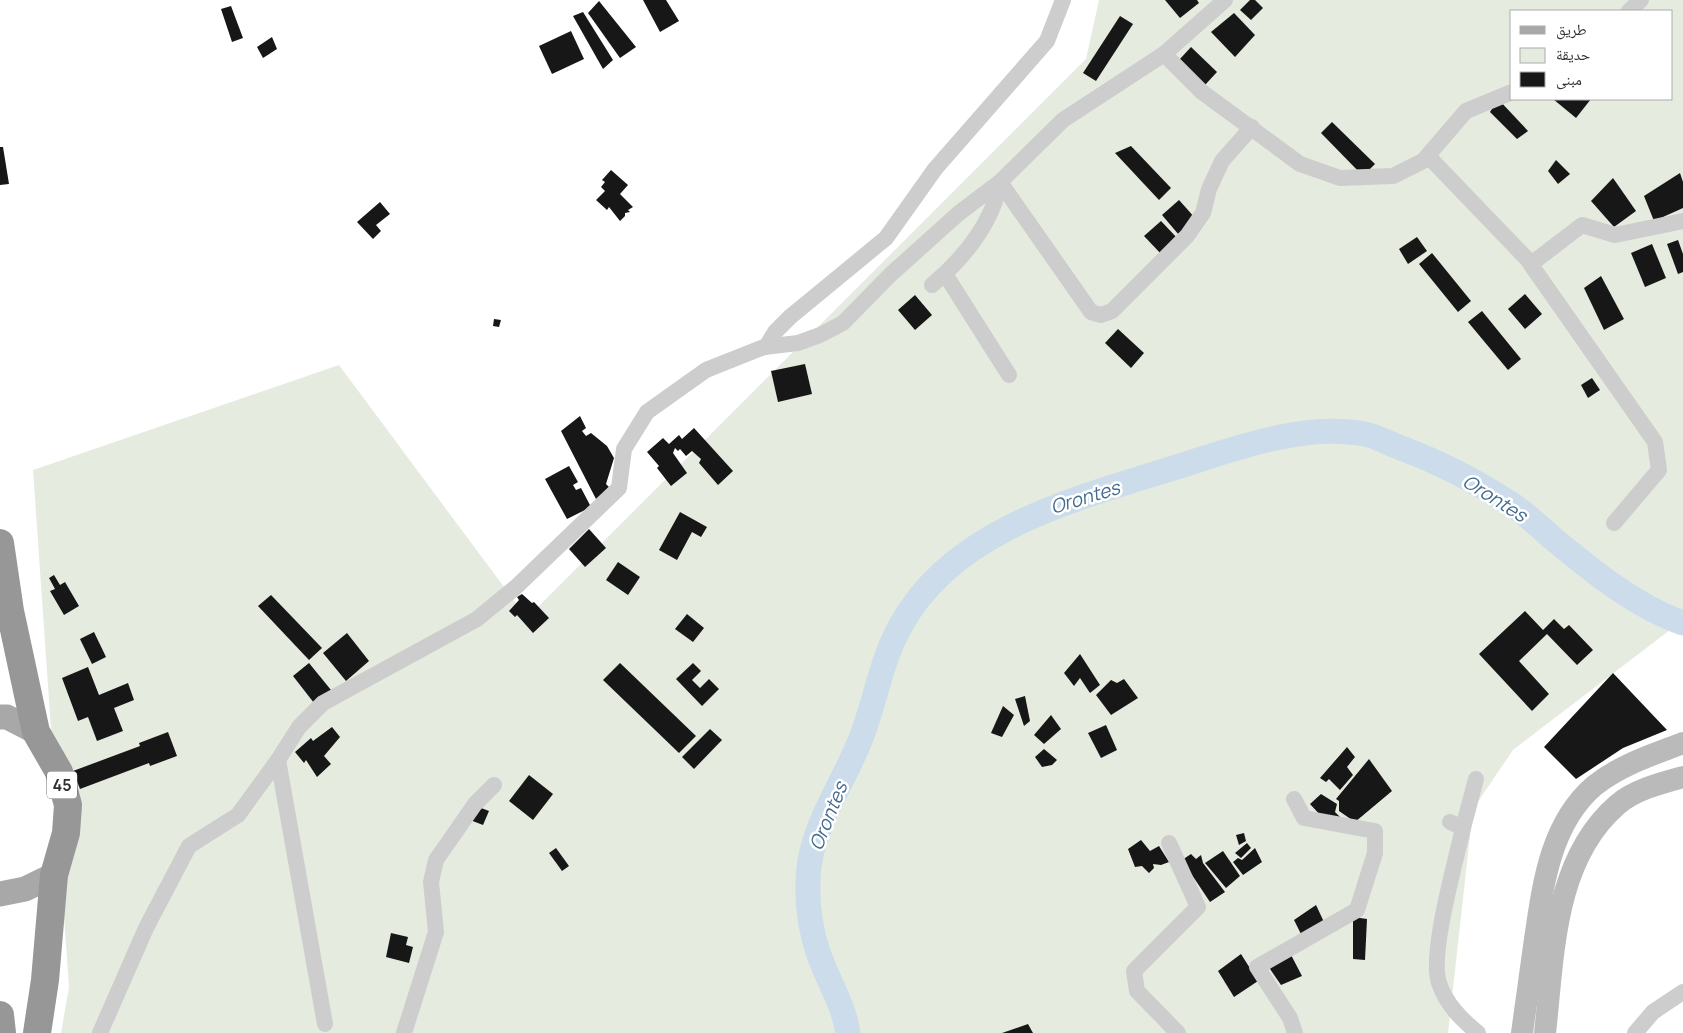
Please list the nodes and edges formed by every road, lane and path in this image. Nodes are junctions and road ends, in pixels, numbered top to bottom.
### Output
1 (1063, 0) edge
2 (1225, 0) edge
3 (1642, 0) edge
4 (1630, 10) edge
5 (1164, 54) junction
6 (1510, 93) edge
7 (1252, 127) junction
8 (1428, 156) junction
9 (1000, 182) junction
10 (1683, 221) edge
11 (1531, 264) junction
12 (945, 274) junction
13 (932, 285) dead end
14 (766, 347) junction
15 (1009, 375) dead end
16 (1614, 523) dead end
17 (0, 543) edge
18 (0, 717) edge
19 (36, 732) junction
20 (1683, 744) edge
21 (278, 760) junction
22 (1683, 777) edge
23 (1476, 779) dead end
24 (494, 785) dead end
25 (1294, 799) dead end
26 (1169, 843) dead end
27 (54, 874) junction
28 (0, 894) edge
29 (1683, 992) edge
30 (0, 1015) edge
31 (325, 1024) dead end
32 (2, 1033) edge
33 (37, 1033) edge
34 (100, 1033) edge
35 (404, 1033) edge
36 (1178, 1033) edge
37 (1295, 1033) edge
38 (1478, 1033) edge
39 (1522, 1033) edge
40 (1546, 1033) edge
41 (1634, 1033) edge

1 - 14 street
2 - 5 street
3 - 4 street
5 - 7 street
5 - 9 street
6 - 8 street
7 - 8 street
7 - 9 street
8 - 11 street
9 - 12 street
9 - 14 street
10 - 11 street
11 - 16 street
12 - 13 street
12 - 15 street
14 - 21 street
17 - 19 highway, 45
18 - 19 main road
19 - 27 highway, 45
20 - 39 main road
21 - 31 street
21 - 34 street
22 - 40 main road
23 - 38 street
24 - 35 street
25 - 37 street
26 - 36 street
27 - 28 main road
27 - 33 highway, 45
29 - 41 street
30 - 32 highway

